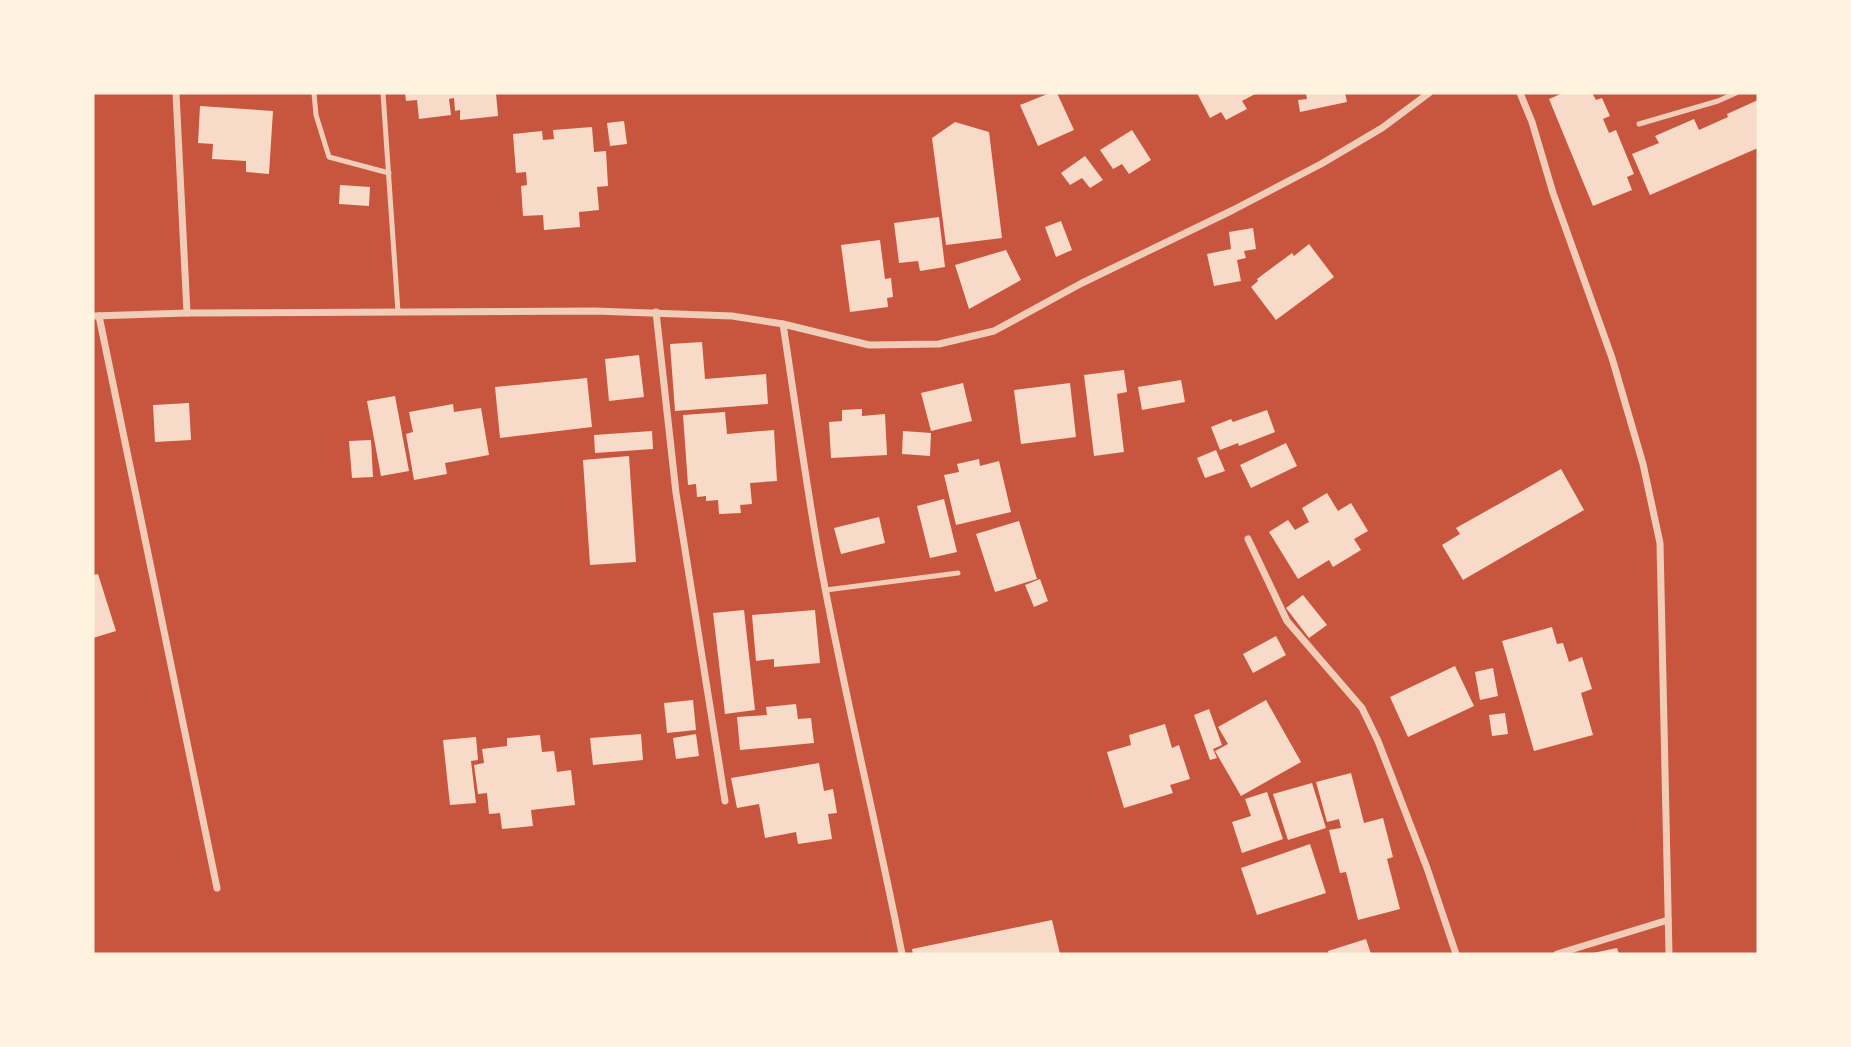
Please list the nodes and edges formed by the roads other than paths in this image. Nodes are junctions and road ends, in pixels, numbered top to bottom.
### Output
1 (176, 93) edge
2 (314, 93) edge
3 (383, 93) edge
4 (1429, 93) edge
5 (1520, 93) edge
6 (1736, 93) edge
7 (1639, 124) dead end
8 (389, 173) junction
9 (398, 312) junction
10 (656, 312) junction
11 (187, 313) junction
12 (96, 316) edge
13 (783, 324) junction
14 (1248, 539) dead end
15 (958, 573) dead end
16 (826, 590) junction
17 (725, 801) dead end
18 (217, 888) dead end
19 (1668, 920) junction
20 (902, 954) edge
21 (1456, 954) edge
22 (1557, 954) edge
23 (1669, 954) edge

1 - 11 street
2 - 8 lane
3 - 8 lane
4 - 13 street
5 - 19 street
6 - 7 lane
8 - 9 lane
9 - 10 street
9 - 11 street
10 - 13 street
10 - 17 street
11 - 12 street
12 - 18 street
13 - 16 street
14 - 21 street
15 - 16 lane
16 - 20 street
19 - 22 street
19 - 23 street

